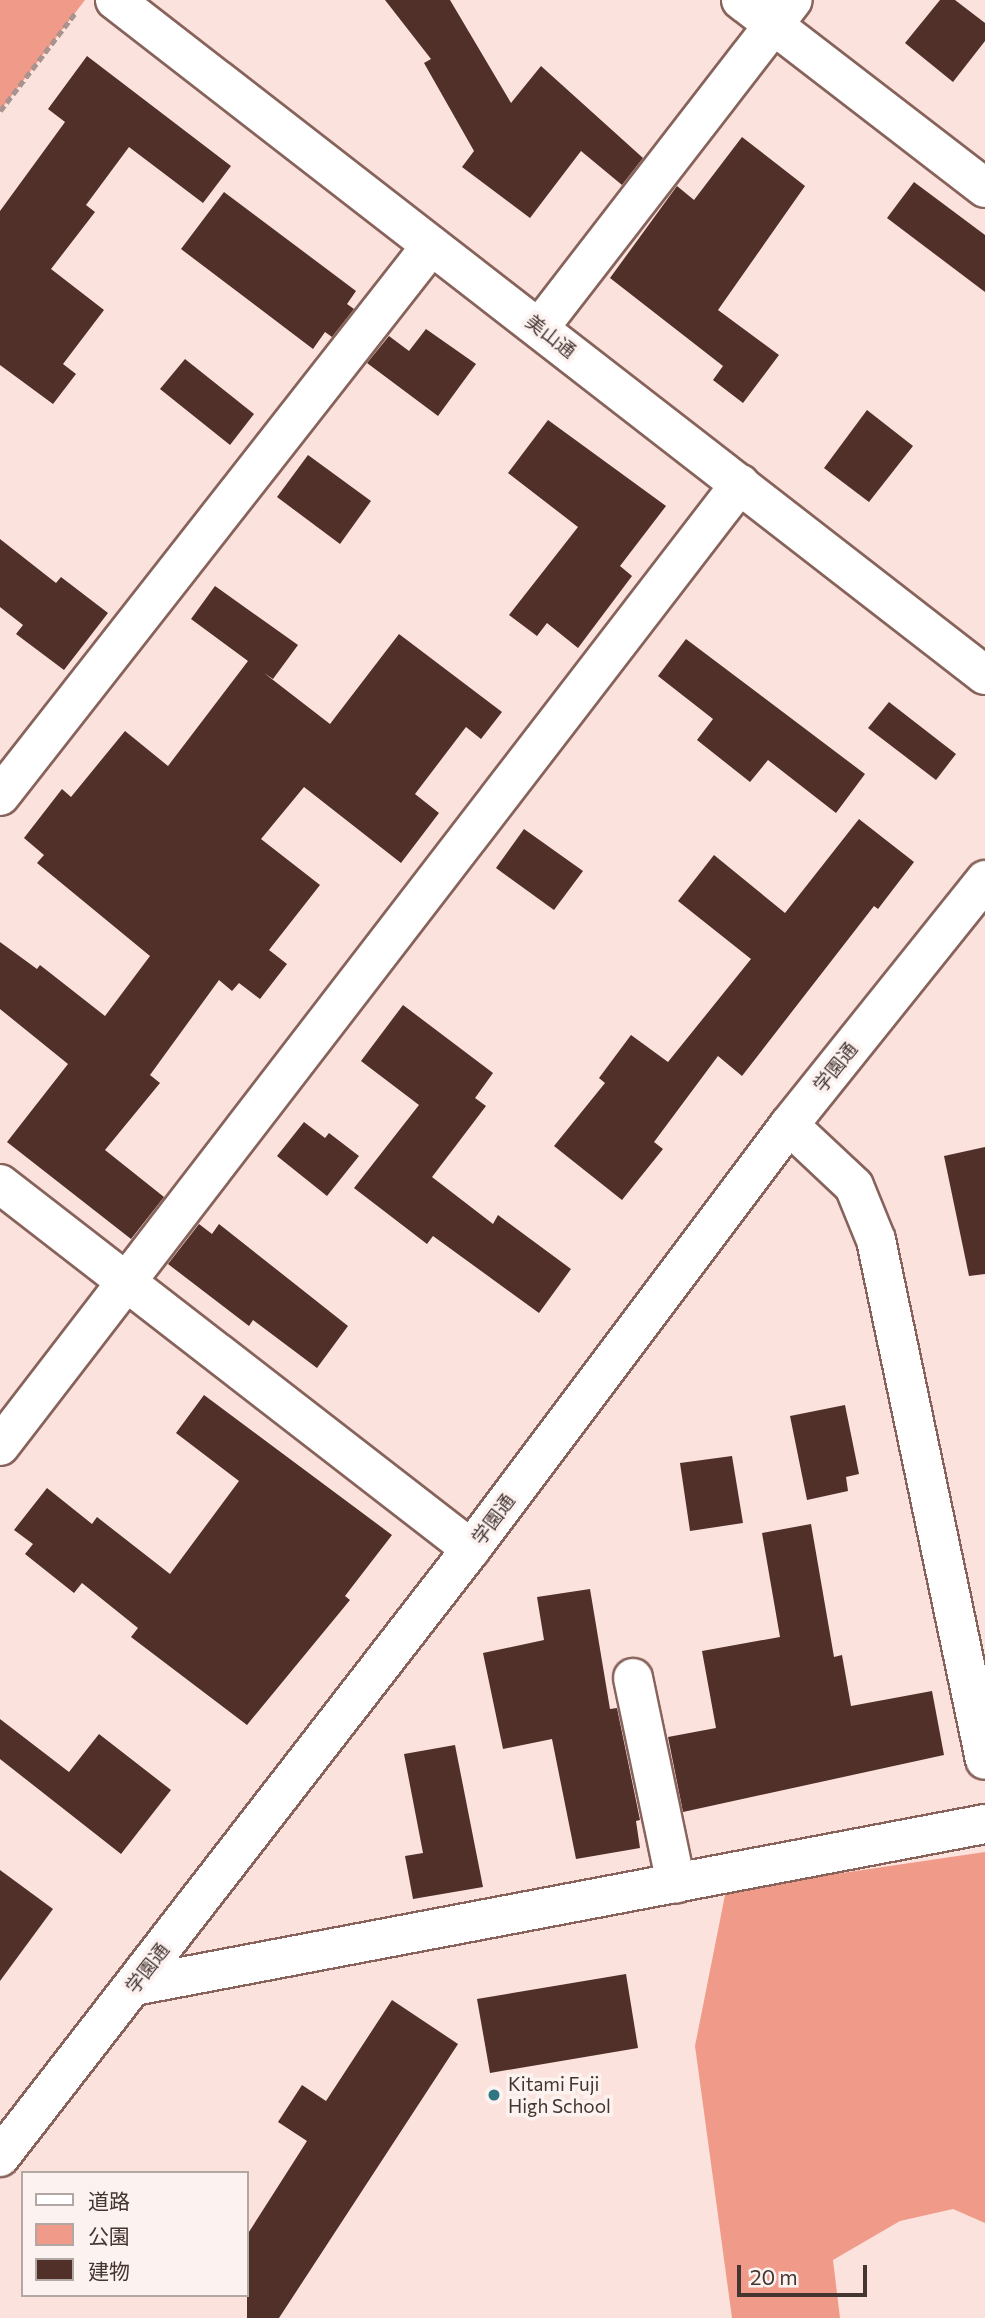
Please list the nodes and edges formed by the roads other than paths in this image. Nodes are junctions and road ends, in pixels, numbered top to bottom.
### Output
1 (114, 0) edge
2 (741, 0) edge
3 (784, 13) edge
4 (985, 188) edge
5 (431, 246) junction
6 (540, 327) junction
7 (740, 484) junction
8 (985, 676) edge
9 (0, 796) edge
10 (985, 880) edge
11 (789, 1125) junction
12 (0, 1184) edge
13 (127, 1281) junction
14 (0, 1446) edge
15 (471, 1549) junction
16 (633, 1678) dead end
17 (985, 1760) edge
18 (985, 1824) edge
19 (676, 1884) junction
20 (134, 1986) junction
21 (0, 2157) edge

1 - 5 street, 美山通
2 - 3 street
3 - 4 street
3 - 6 street
5 - 6 street, 美山通
5 - 9 street
6 - 7 street, 美山通
7 - 8 street, 美山通
7 - 13 street
10 - 11 street, 学園通
11 - 15 street, 学園通
11 - 17 street
12 - 13 street
13 - 14 street
13 - 15 street
15 - 20 street, 学園通
16 - 19 street
18 - 19 street
19 - 20 street
20 - 21 street, 学園通

